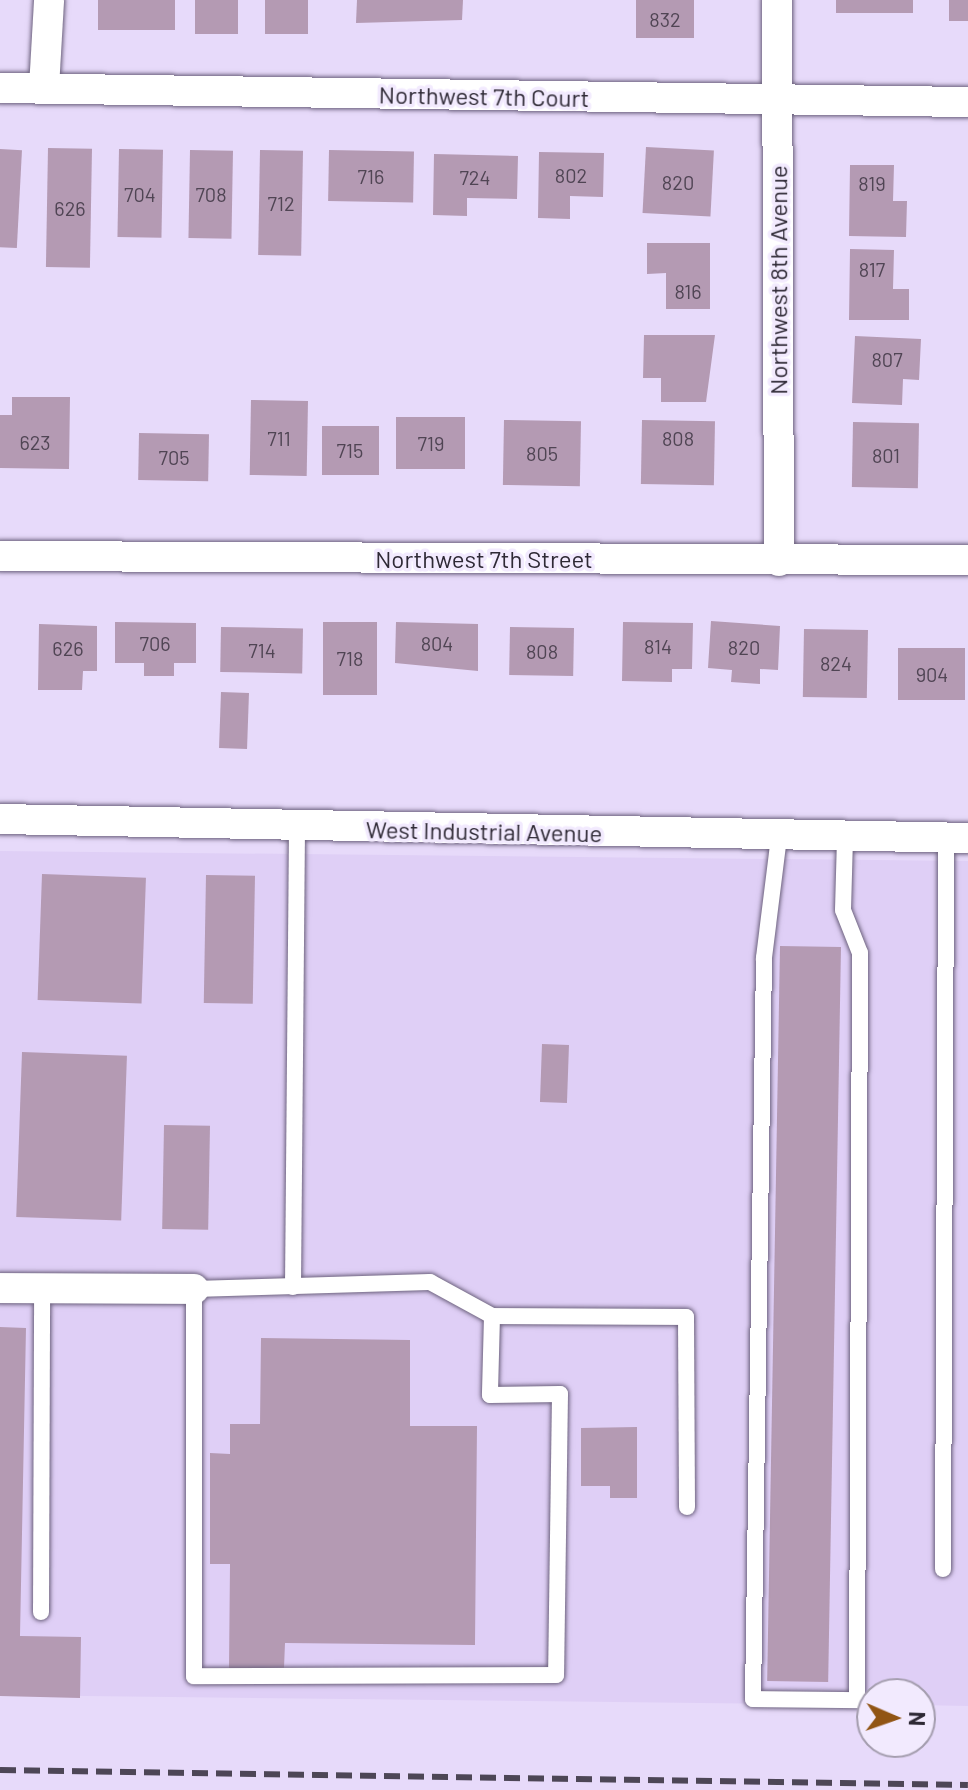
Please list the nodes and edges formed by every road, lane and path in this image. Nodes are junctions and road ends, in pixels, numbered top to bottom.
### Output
1 (49, 0) edge
2 (777, 0) edge
3 (0, 88) edge
4 (44, 88) junction
5 (777, 101) junction
6 (968, 102) edge
7 (0, 556) edge
8 (968, 560) edge
9 (779, 561) junction
10 (0, 819) edge
11 (297, 826) junction
12 (779, 837) junction
13 (845, 837) junction
14 (957, 838) edge
15 (293, 1287) junction
16 (0, 1288) edge
17 (42, 1288) junction
18 (194, 1289) junction
19 (492, 1316) junction
20 (687, 1507) dead end
21 (943, 1569) dead end
22 (41, 1612) dead end

1 - 4 street
2 - 5 street, Northwest 8th Avenue
3 - 4 street, Northwest 7th Court
4 - 5 street, Northwest 7th Court
5 - 6 street, Northwest 7th Court
5 - 9 street, Northwest 8th Avenue
7 - 9 street, Northwest 7th Street
8 - 9 street, Northwest 7th Street
10 - 11 street, West Industrial Avenue
11 - 12 street, West Industrial Avenue
11 - 15 lane
12 - 13 street, West Industrial Avenue
12 - 13 lane
13 - 14 street, West Industrial Avenue
14 - 21 lane
15 - 18 lane
15 - 19 lane
16 - 17 street
17 - 18 street
17 - 22 lane
18 - 19 lane
19 - 20 lane

